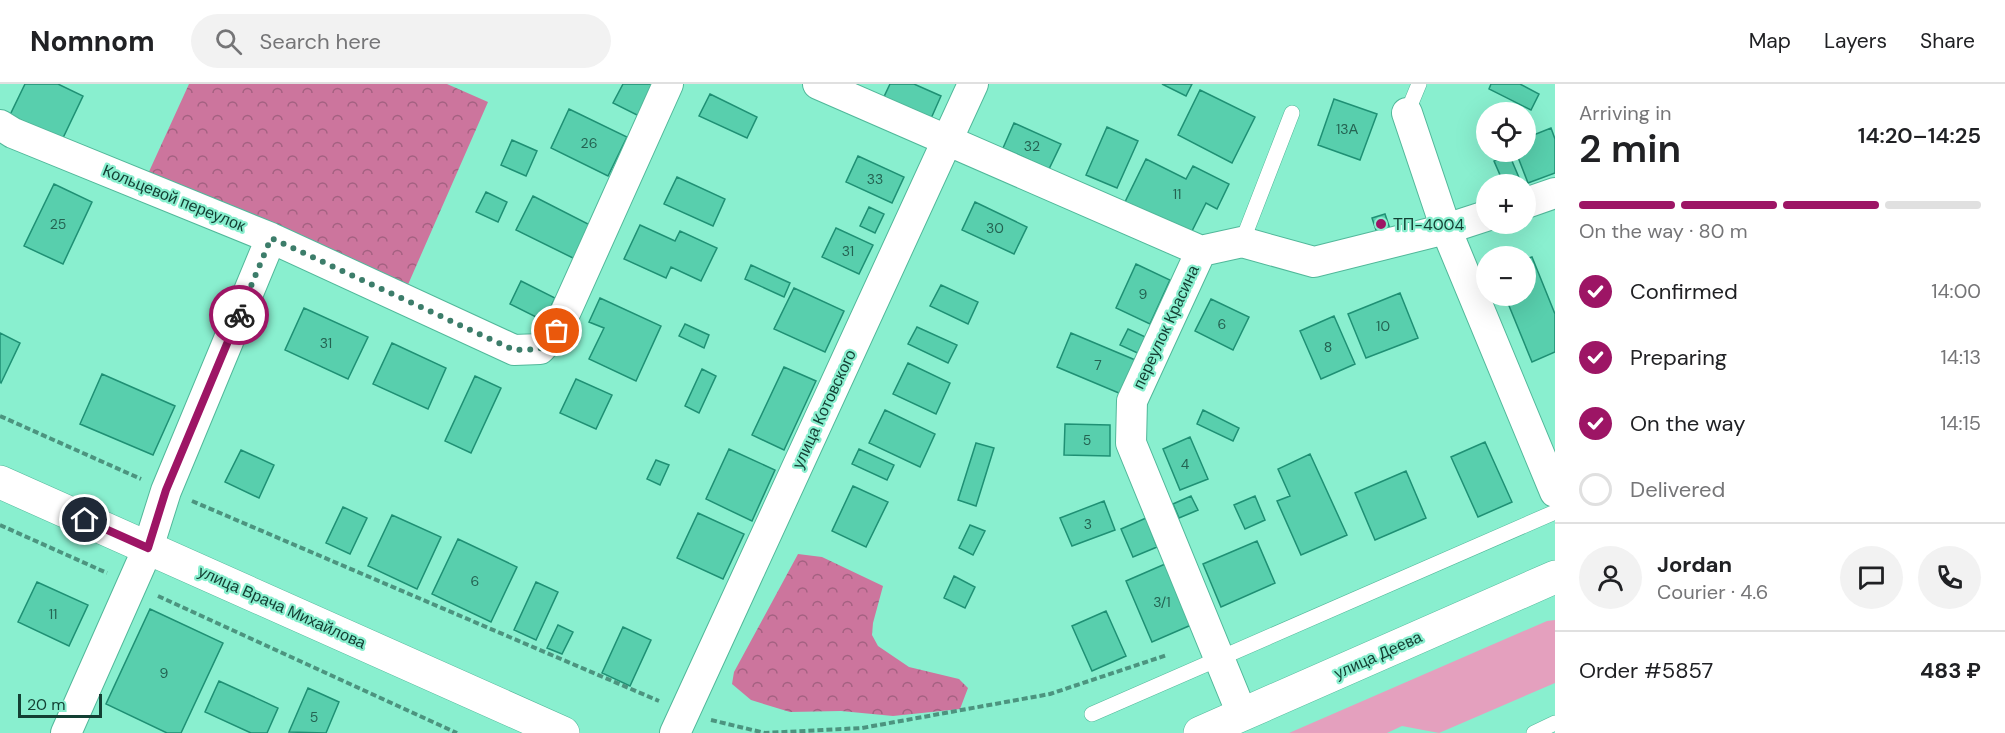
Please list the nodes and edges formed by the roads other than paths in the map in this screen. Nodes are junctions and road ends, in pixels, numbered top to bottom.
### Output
1 (668, 84) edge
2 (818, 84) edge
3 (973, 84) edge
4 (1419, 84) edge
5 (1292, 113) dead end
6 (1407, 113) joint
7 (0, 125) edge
8 (947, 139) junction
9 (1555, 193) edge
10 (1536, 200) edge
11 (1476, 219) edge
12 (1446, 229) junction
13 (271, 238) junction
14 (1242, 242) junction
15 (1201, 251) junction
16 (0, 483) edge
17 (1555, 492) edge
18 (1555, 512) edge
19 (148, 548) junction
20 (1555, 577) edge
21 (1220, 658) junction
22 (1092, 714) dead end
23 (1242, 714) junction
24 (680, 723) edge
25 (1555, 723) edge
26 (66, 733) edge
27 (563, 733) edge
28 (1200, 733) edge
29 (1534, 733) edge

1 - 13 street, Кольцевой переулок
2 - 8 street
3 - 8 street, улица Котовского
4 - 6 lane
5 - 14 lane
6 - 12 street
7 - 13 street, Кольцевой переулок
8 - 15 street
8 - 24 street, улица Котовского
9 - 10 street
11 - 12 street, переулок Красина
12 - 14 street, переулок Красина
12 - 17 street
13 - 19 street
14 - 15 street, переулок Красина
15 - 21 street, переулок Красина
16 - 19 main road, улица Врача Михайлова
18 - 21 lane
19 - 26 street
19 - 27 main road, улица Врача Михайлова
20 - 23 main road, улица Деева
21 - 22 lane
21 - 23 street, переулок Красина
23 - 28 main road, улица Деева
25 - 29 lane

